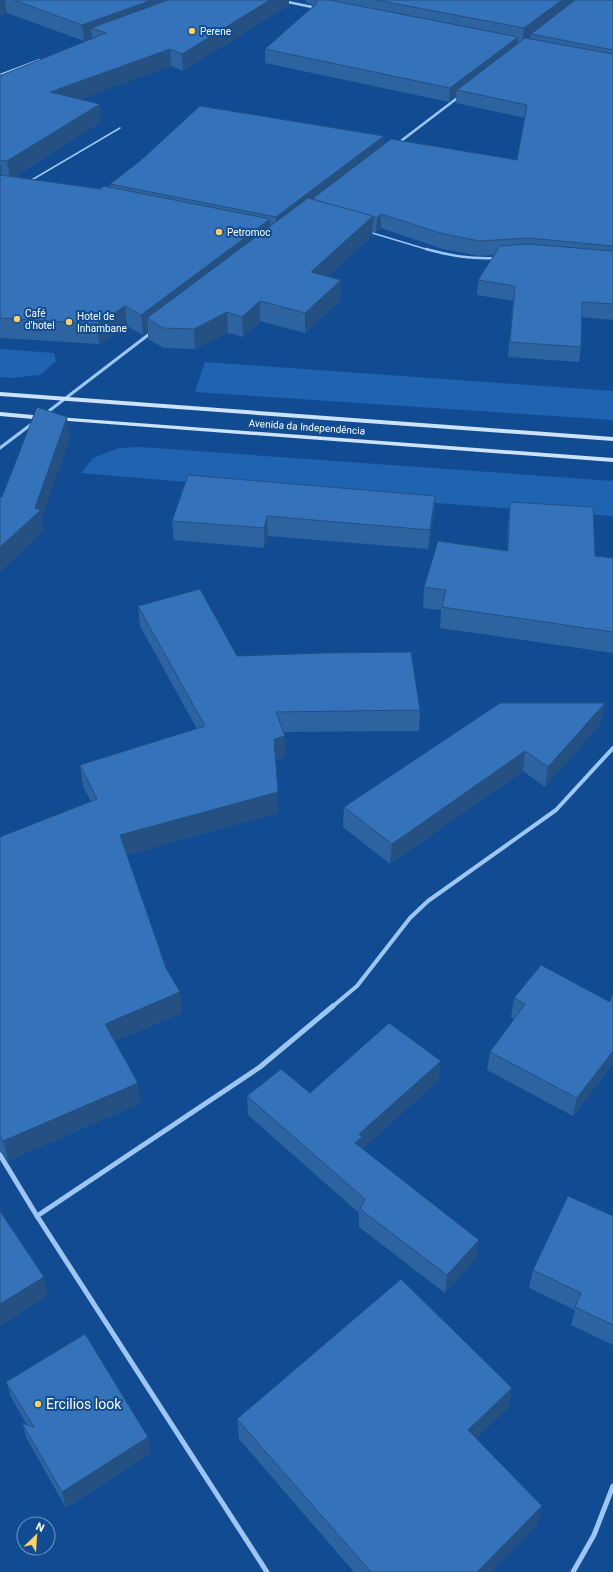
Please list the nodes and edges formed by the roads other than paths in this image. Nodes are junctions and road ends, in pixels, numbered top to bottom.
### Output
1 (278, 0) edge
2 (324, 9) edge
3 (44, 59) edge
4 (0, 75) edge
5 (465, 93) edge
6 (120, 128) dead end
7 (395, 146) edge
8 (23, 184) edge
9 (366, 231) edge
10 (502, 257) edge
11 (158, 328) edge
12 (0, 394) edge
13 (64, 400) junction
14 (0, 414) edge
15 (41, 418) junction
16 (613, 439) edge
17 (0, 448) edge
18 (613, 460) edge
19 (613, 748) edge
20 (0, 1155) edge
21 (36, 1216) junction
22 (613, 1486) edge
23 (267, 1572) edge
24 (573, 1572) edge

1 - 2 street
3 - 4 street
5 - 7 street
6 - 8 lane
9 - 10 lane
11 - 13 street
12 - 13 main road, Avenida da Independência
13 - 15 street
13 - 16 main road, Avenida da Independência
14 - 15 main road, Avenida da Independência
15 - 17 street
15 - 18 main road, Avenida da Independência
19 - 21 street
20 - 21 street
21 - 23 street
22 - 24 street

